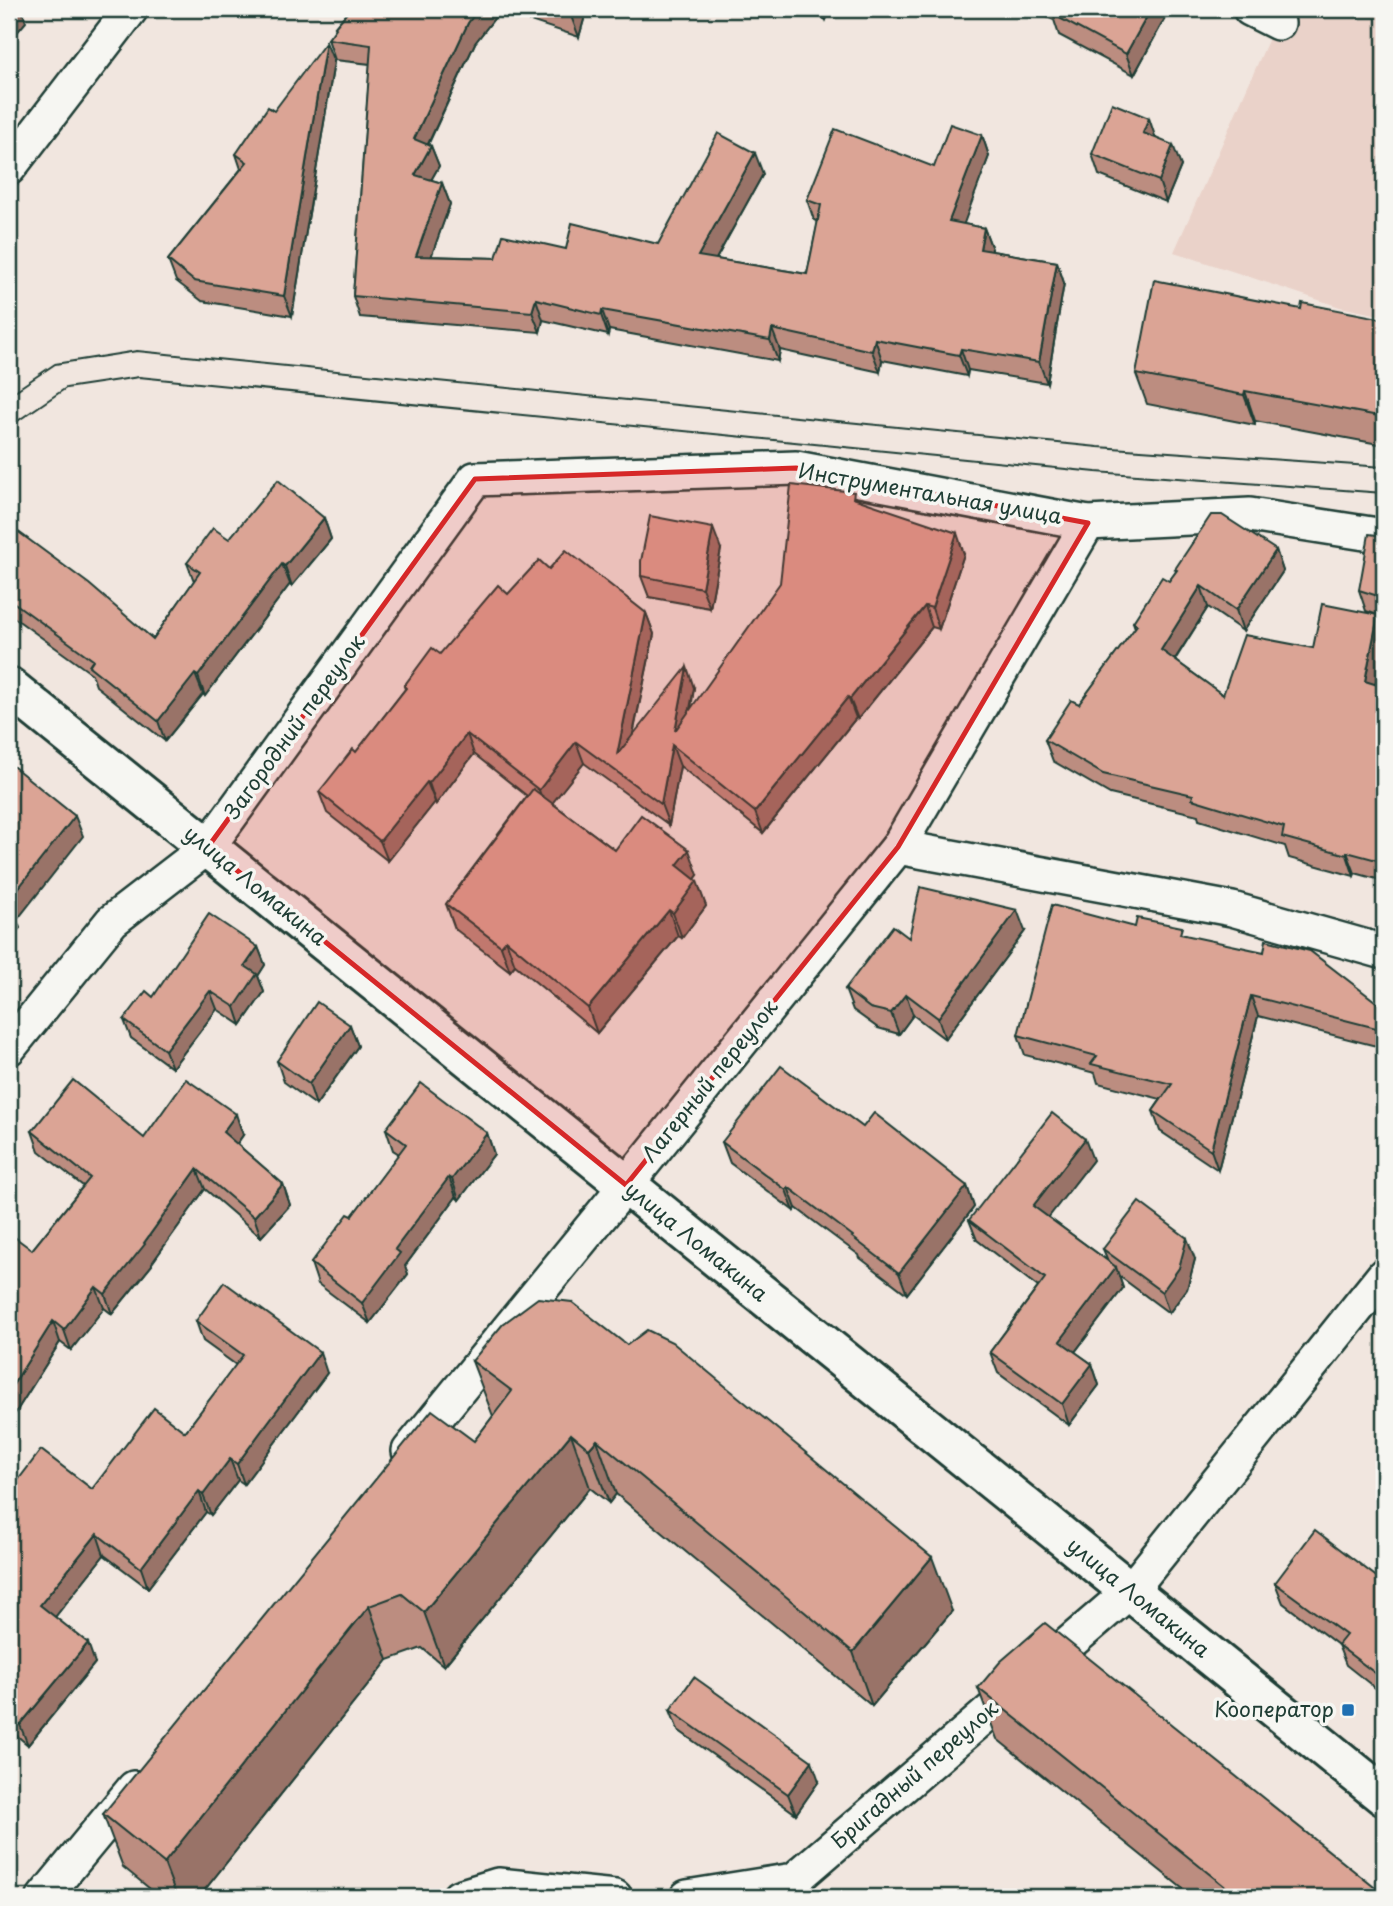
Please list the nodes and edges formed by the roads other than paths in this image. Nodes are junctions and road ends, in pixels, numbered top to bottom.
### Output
1 (131, 9) edge
2 (9, 168) edge
3 (475, 480) joint
4 (1088, 523) junction
5 (1384, 536) edge
6 (9, 687) edge
7 (208, 847) junction
8 (898, 847) junction
9 (1384, 952) edge
10 (9, 1048) edge
11 (626, 1185) junction
12 (1384, 1275) edge
13 (388, 1476) edge
14 (1130, 1591) junction
15 (150, 1768) edge
16 (1384, 1796) edge
17 (44, 1897) edge
18 (459, 1897) edge
19 (615, 1897) edge
20 (687, 1897) edge

1 - 2 street
3 - 4 street, Инструментальная улица
3 - 7 street, Загородний переулок
4 - 5 street, Инструментальная улица
4 - 8 street, Лагерный переулок
6 - 7 main road, улица Ломакина
7 - 10 street, Загородний переулок
7 - 11 main road, улица Ломакина
8 - 9 street
8 - 11 street, Лагерный переулок
11 - 13 street, Лагерный переулок
11 - 14 main road, улица Ломакина
12 - 14 street, Бригадный переулок
14 - 16 main road, улица Ломакина
14 - 20 street, Бригадный переулок
15 - 17 street
18 - 19 street

